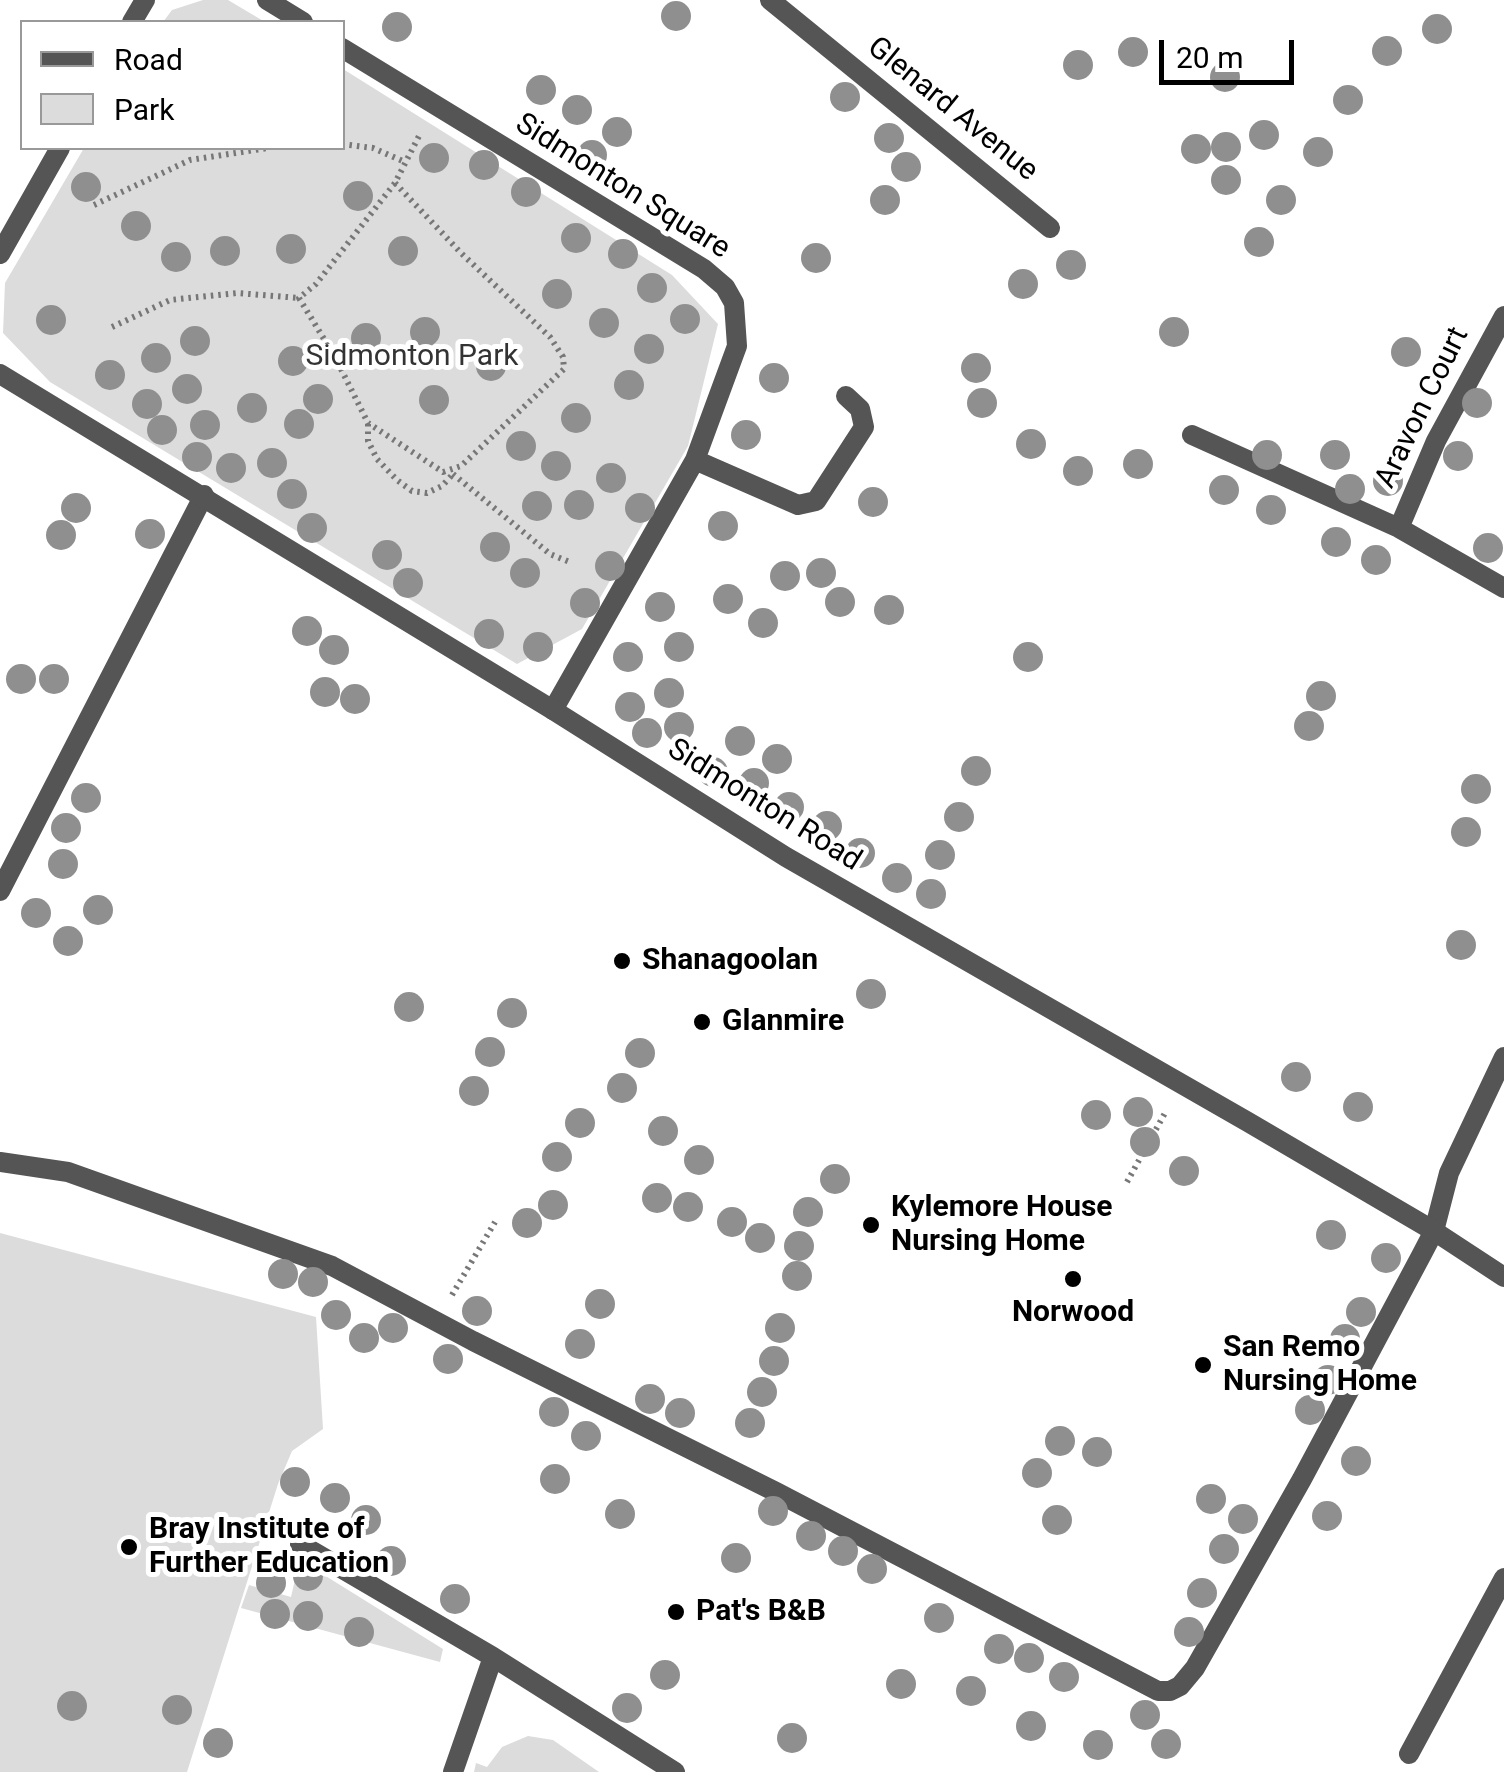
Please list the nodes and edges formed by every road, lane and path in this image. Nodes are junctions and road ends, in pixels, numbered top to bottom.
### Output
1 (268, 0) edge
2 (770, 0) edge
3 (300, 20) edge
4 (345, 50) edge
5 (436, 107) junction
6 (345, 144) edge
7 (59, 150) edge
8 (255, 150) edge
9 (406, 162) junction
10 (395, 183) junction
11 (94, 205) dead end
12 (1050, 228) dead end
13 (0, 254) edge
14 (299, 298) junction
15 (1504, 316) edge
16 (112, 327) dead end
17 (0, 374) edge
18 (846, 396) dead end
19 (368, 423) junction
20 (1192, 436) dead end
21 (695, 460) junction
22 (461, 466) junction
23 (454, 474) junction
24 (204, 496) junction
25 (1399, 528) junction
26 (572, 563) dead end
27 (1504, 588) edge
28 (554, 710) junction
29 (0, 891) edge
30 (1504, 1056) edge
31 (1168, 1107) dead end
32 (0, 1162) edge
33 (1127, 1182) dead end
34 (495, 1222) dead end
35 (1434, 1231) junction
36 (1504, 1277) edge
37 (437, 1322) junction
38 (300, 1544) dead end
39 (1504, 1578) edge
40 (492, 1656) junction
41 (1409, 1754) dead end
42 (453, 1772) edge
43 (675, 1772) edge

1 - 3 street
2 - 12 street, Glenard Avenue
4 - 5 street, Sidmonton Square
5 - 9 path
5 - 21 street, Sidmonton Square
6 - 9 path
7 - 13 street
8 - 11 path
9 - 10 path
10 - 14 path
10 - 22 path
14 - 16 path
14 - 19 path
15 - 25 street, Aravon Court
17 - 24 street, Sidmonton Road
18 - 21 street
19 - 22 path
19 - 23 path
20 - 25 street, Aravon Court
21 - 28 street, Sidmonton Square
22 - 23 path
23 - 26 path
24 - 28 street, Sidmonton Road
24 - 29 street
25 - 27 street, Aravon Court
28 - 35 street, Sidmonton Road
30 - 35 street
31 - 33 path
32 - 37 street
34 - 37 path
35 - 36 street, Sidmonton Road
35 - 37 street
38 - 40 street
39 - 41 street
40 - 42 street
40 - 43 street

